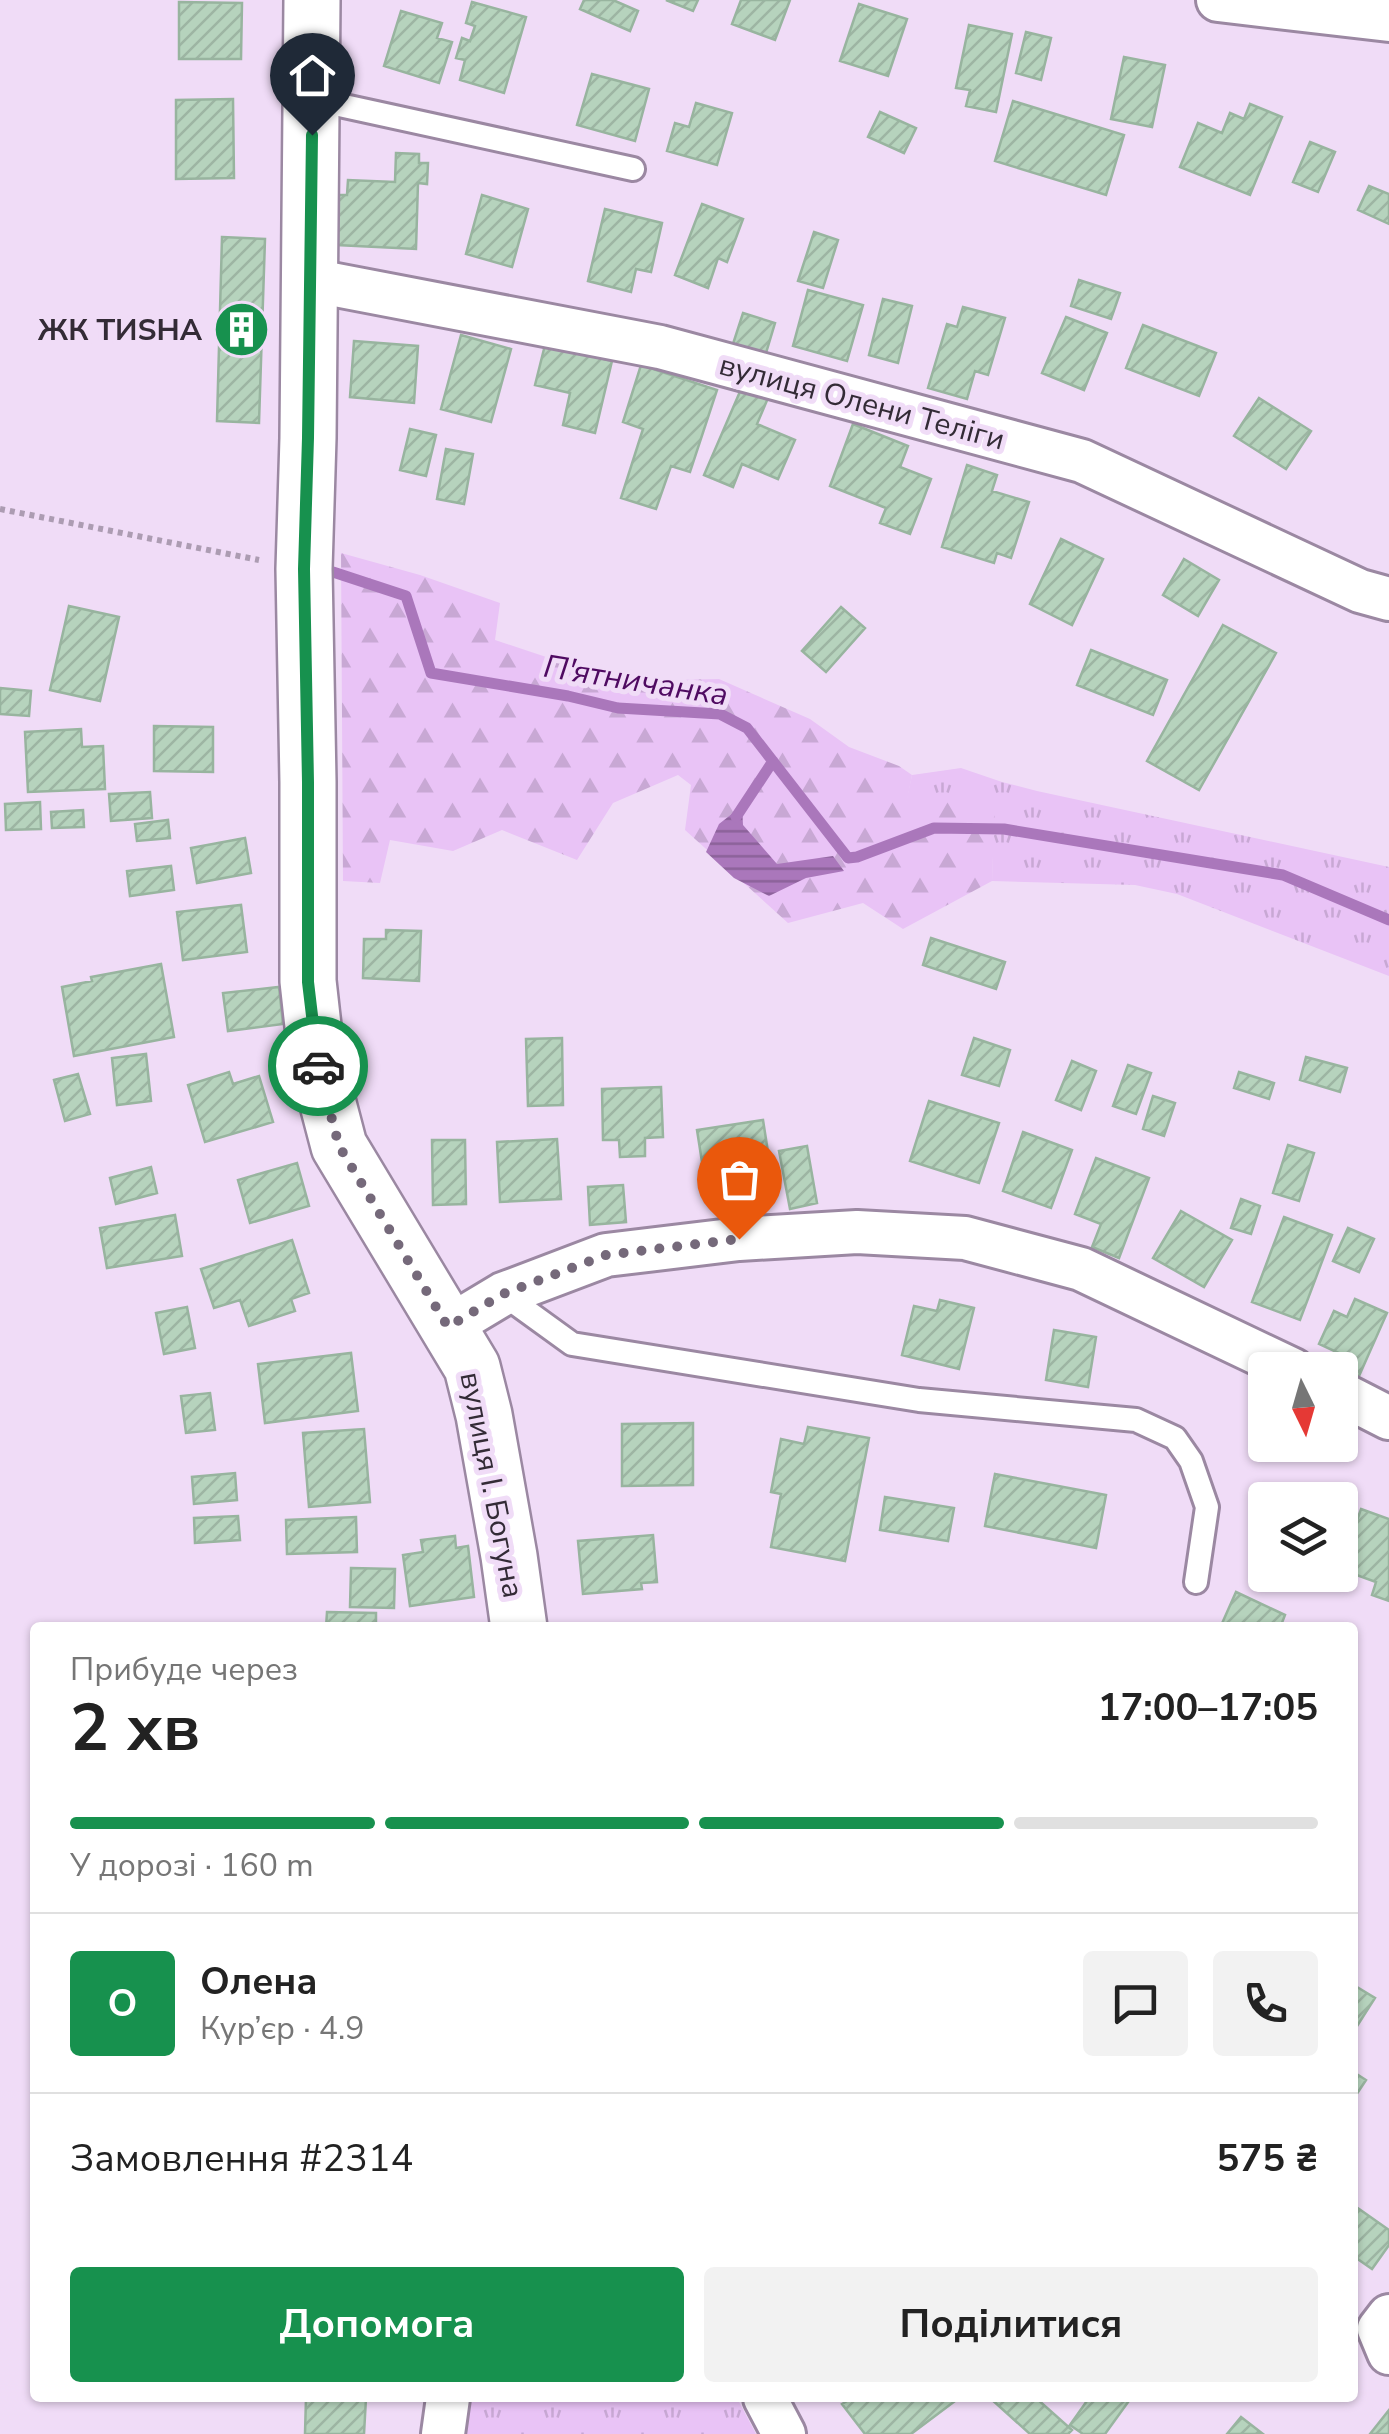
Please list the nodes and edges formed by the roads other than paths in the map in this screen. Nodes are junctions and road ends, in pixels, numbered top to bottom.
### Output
1 (312, 0) edge
2 (1218, 0) edge
3 (1389, 20) edge
4 (312, 99) junction
5 (632, 169) dead end
6 (310, 280) junction
7 (1389, 599) edge
8 (503, 1294) junction
9 (448, 1327) junction
10 (1255, 1352) edge
11 (1358, 1402) edge
12 (1389, 1418) edge
13 (1196, 1582) dead end
14 (518, 1622) edge
15 (1389, 2316) edge
16 (1389, 2353) edge
17 (447, 2402) edge
18 (767, 2402) edge
19 (442, 2434) edge
20 (784, 2434) edge

1 - 4 street, вулиця І. Богуна
2 - 3 street
4 - 5 lane
4 - 6 street, вулиця І. Богуна
6 - 7 street, вулиця Олени Теліги
6 - 9 street, вулиця І. Богуна
8 - 9 street
8 - 10 street
8 - 13 lane
9 - 14 street, вулиця І. Богуна
11 - 12 street
15 - 16 street
17 - 19 street
18 - 20 street

